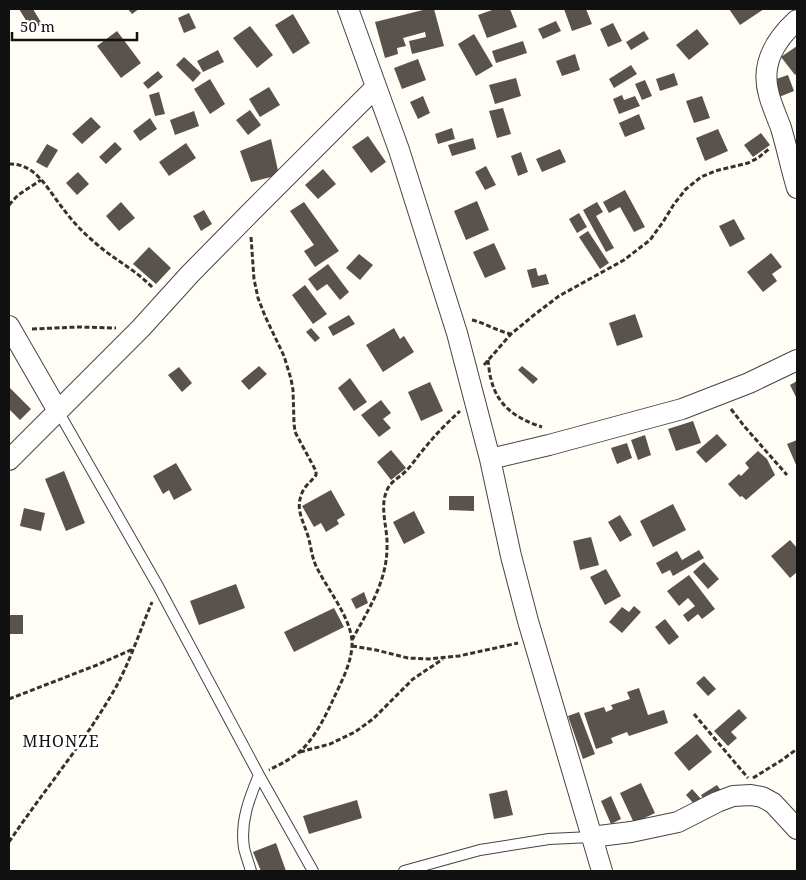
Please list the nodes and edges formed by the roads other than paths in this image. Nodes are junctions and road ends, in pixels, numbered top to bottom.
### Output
1 (348, 9) edge
2 (797, 20) edge
3 (376, 87) junction
4 (797, 188) edge
5 (10, 328) edge
6 (797, 360) edge
7 (58, 411) junction
8 (490, 459) junction
9 (9, 460) edge
10 (260, 775) junction
11 (797, 829) edge
12 (591, 837) junction
13 (251, 871) edge
14 (313, 871) edge
15 (404, 871) edge
16 (602, 871) edge

1 - 3 street
2 - 4 street
3 - 7 street
3 - 8 street
5 - 7 street
6 - 8 street
7 - 9 street
7 - 10 lane
8 - 12 street
10 - 13 lane
10 - 14 lane
11 - 12 street
12 - 15 lane
12 - 16 street

